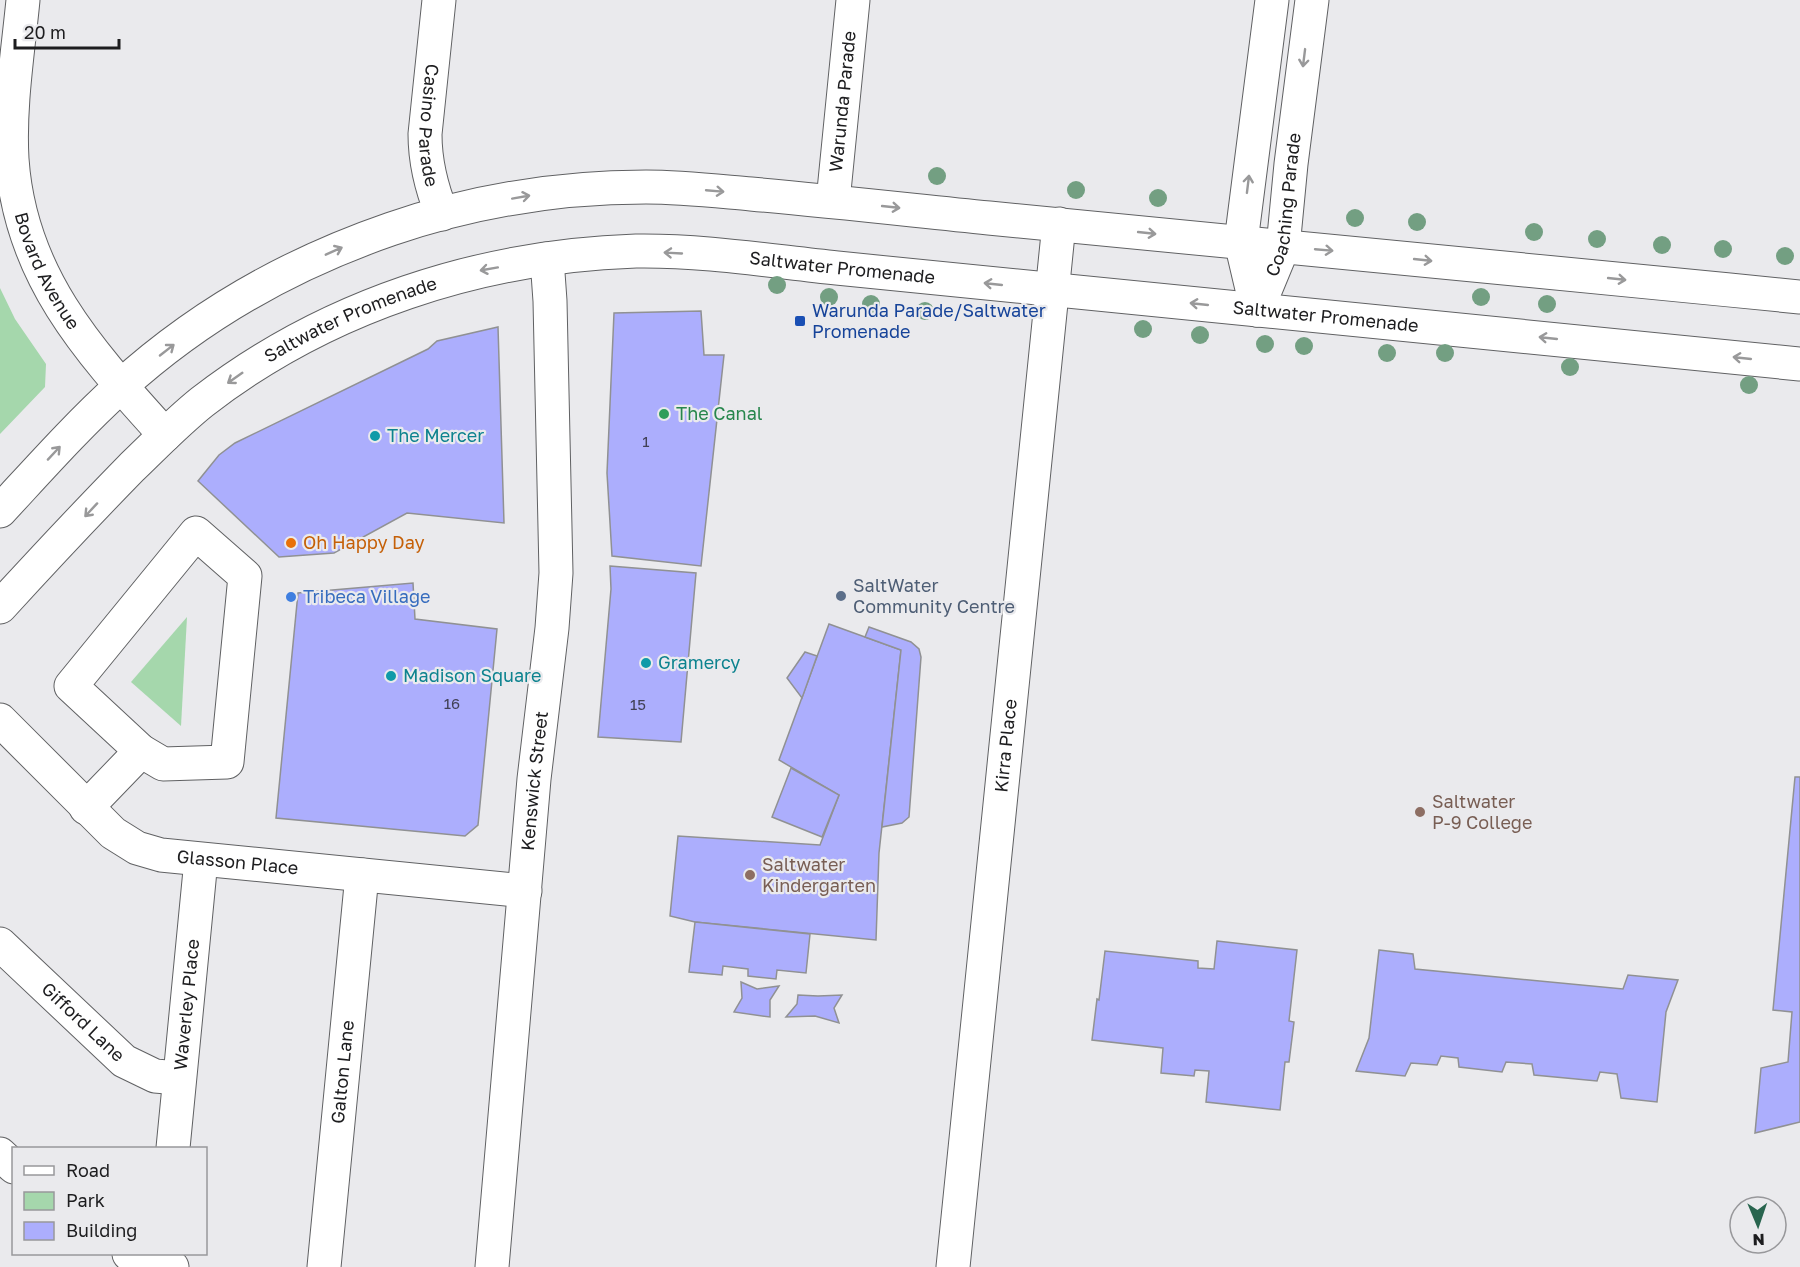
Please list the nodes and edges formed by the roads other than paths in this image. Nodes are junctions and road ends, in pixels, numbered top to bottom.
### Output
1 (23, 0) edge
2 (439, 0) edge
3 (853, 0) edge
4 (1272, 0) edge
5 (1312, 0) edge
6 (833, 201) junction
7 (9, 204) edge
8 (442, 213) junction
9 (1059, 224) junction
10 (1241, 242) junction
11 (1283, 247) junction
12 (547, 259) junction
13 (1051, 290) junction
14 (1800, 297) edge
15 (1257, 310) junction
16 (1800, 364) edge
17 (121, 386) junction
18 (165, 435) junction
19 (0, 511) edge
20 (0, 607) edge
21 (0, 720) edge
22 (141, 751) junction
23 (86, 808) junction
24 (201, 860) junction
25 (362, 875) junction
26 (525, 891) junction
27 (0, 944) edge
28 (180, 1078) junction
29 (173, 1147) edge
30 (0, 1154) edge
31 (12, 1165) edge
32 (324, 1267) edge
33 (492, 1267) edge
34 (953, 1267) edge

1 - 7 street, Bovard Avenue
2 - 8 street, Casino Parade
3 - 6 street, Warunda Parade
10 -> 4 street, Coaching Parade
5 -> 11 street, Coaching Parade
8 -> 6 street
6 -> 9 street
7 - 17 street, Bovard Avenue
17 -> 8 street
9 -> 10 street
9 - 13 street, Kirra Place
10 - 11 street
10 - 15 street, Coaching Parade
11 -> 14 street
11 - 15 street, Coaching Parade
13 -> 12 street, Saltwater Promenade
12 -> 18 street, Saltwater Promenade
12 - 26 street, Kenswick Street
15 -> 13 street, Saltwater Promenade
13 - 34 street, Kirra Place
16 -> 15 street, Saltwater Promenade
17 - 18 street, Bovard Avenue
19 -> 17 street
18 -> 20 street, Saltwater Promenade
21 - 23 street, Glasson Place
22 - 22 street
22 - 23 street
23 - 24 street, Glasson Place
24 - 25 street, Glasson Place
24 - 28 street, Waverley Place
25 - 26 street, Glasson Place
25 - 32 street, Galton Lane
26 - 33 street, Kenswick Street
27 - 28 street, Gifford Lane
28 - 29 street, Waverley Place
30 - 31 street

